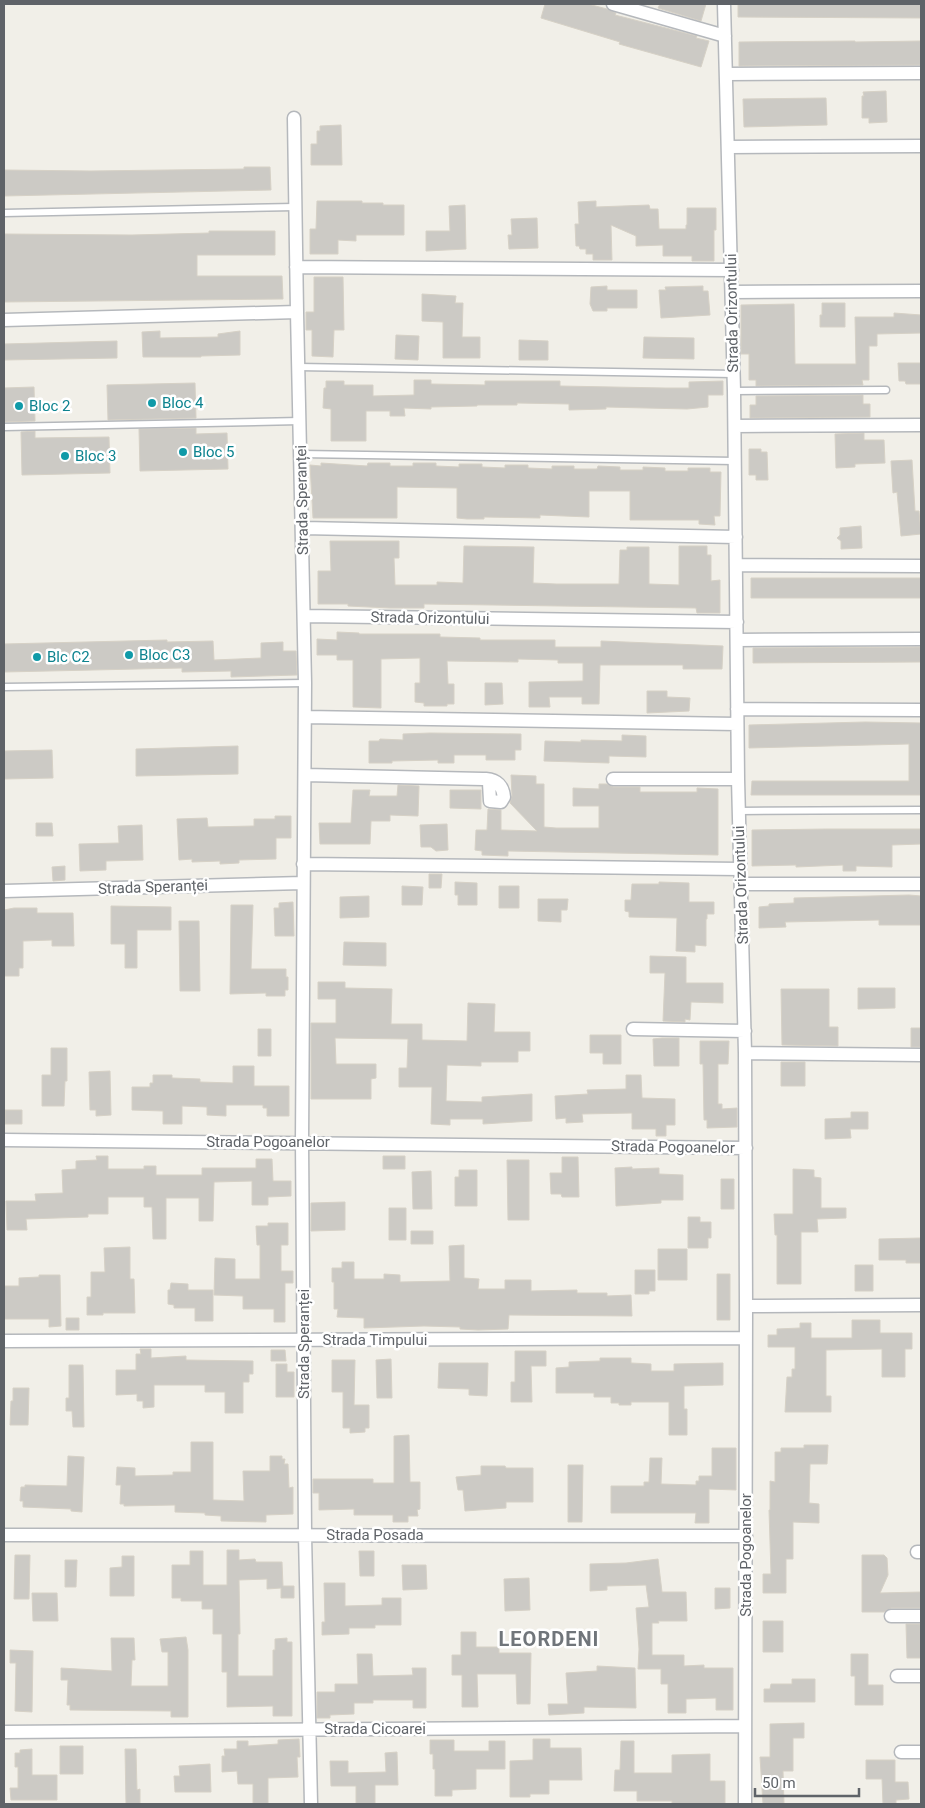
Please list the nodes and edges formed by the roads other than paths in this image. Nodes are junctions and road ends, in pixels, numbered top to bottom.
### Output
1 (614, 4) edge
2 (724, 4) edge
3 (725, 36) junction
4 (921, 73) edge
5 (727, 74) junction
6 (294, 118) dead end
7 (921, 146) edge
8 (729, 147) junction
9 (295, 207) junction
10 (4, 213) edge
11 (296, 267) junction
12 (732, 270) junction
13 (921, 291) edge
14 (732, 292) junction
15 (297, 312) junction
16 (4, 320) edge
17 (298, 367) junction
18 (734, 374) junction
19 (886, 390) dead end
20 (734, 391) junction
21 (300, 421) junction
22 (735, 426) junction
23 (921, 426) edge
24 (4, 427) edge
25 (301, 454) junction
26 (736, 462) junction
27 (302, 528) junction
28 (736, 537) junction
29 (736, 565) junction
30 (921, 566) edge
31 (304, 616) junction
32 (737, 622) junction
33 (921, 639) edge
34 (737, 640) junction
35 (305, 683) junction
36 (4, 687) edge
37 (737, 709) junction
38 (921, 710) edge
39 (305, 717) junction
40 (737, 724) junction
41 (305, 775) junction
42 (613, 778) dead end
43 (486, 779) dead end
44 (738, 779) junction
45 (921, 810) edge
46 (739, 811) junction
47 (303, 864) junction
48 (740, 869) junction
49 (303, 883) junction
50 (741, 884) junction
51 (921, 884) edge
52 (4, 891) edge
53 (633, 1029) dead end
54 (745, 1031) junction
55 (745, 1053) junction
56 (921, 1054) edge
57 (4, 1140) edge
58 (302, 1142) junction
59 (746, 1148) junction
60 (921, 1305) edge
61 (746, 1306) junction
62 (746, 1338) junction
63 (304, 1340) junction
64 (4, 1341) edge
65 (4, 1535) edge
66 (305, 1535) junction
67 (746, 1536) junction
68 (891, 1616) dead end
69 (921, 1616) edge
70 (897, 1676) dead end
71 (921, 1676) edge
72 (745, 1726) junction
73 (310, 1730) junction
74 (4, 1732) edge
75 (901, 1752) dead end
76 (921, 1752) edge
77 (311, 1804) edge
78 (745, 1804) edge

1 - 3 street
2 - 3 street, Strada Orizontului
3 - 5 street, Strada Orizontului
4 - 5 street
5 - 8 street, Strada Orizontului
6 - 9 street, Strada Speranței
7 - 8 street
8 - 12 street, Strada Orizontului
9 - 10 lane
9 - 11 street, Strada Speranței
11 - 12 street
11 - 15 street, Strada Speranței
12 - 14 street, Strada Orizontului
13 - 14 street
14 - 18 street, Strada Orizontului
15 - 16 street
15 - 17 street, Strada Speranței
17 - 18 lane
17 - 21 street, Strada Speranței
18 - 20 street, Strada Orizontului
19 - 20 lane
20 - 22 street, Strada Orizontului
21 - 24 lane
21 - 25 street, Strada Speranței
22 - 23 street
22 - 26 street, Strada Orizontului
25 - 26 lane
25 - 27 street, Strada Speranței
26 - 28 street, Strada Orizontului
27 - 28 street
27 - 31 street, Strada Speranței
28 - 29 street, Strada Orizontului
29 - 30 street
29 - 32 street, Strada Orizontului
31 - 32 street, Strada Orizontului
31 - 35 street, Strada Speranței
32 - 34 street, Strada Orizontului
33 - 34 street
34 - 37 street, Strada Orizontului
35 - 36 lane
35 - 39 street, Strada Speranței
37 - 38 street
37 - 40 street, Strada Orizontului
39 - 40 street
39 - 41 street, Strada Speranței
40 - 44 street, Strada Orizontului
41 - 43 street
41 - 47 street, Strada Speranței
42 - 44 street
44 - 46 street, Strada Orizontului
45 - 46 lane
46 - 48 street, Strada Orizontului
47 - 48 street
47 - 49 street, Strada Speranței
48 - 50 street, Strada Orizontului
49 - 52 street, Strada Speranței
49 - 58 street, Strada Speranței
50 - 51 street
50 - 54 street, Strada Orizontului
53 - 54 street
54 - 55 street, Strada Orizontului
55 - 56 street
55 - 59 street, Strada Orizontului
57 - 58 street, Strada Pogoanelor
58 - 59 street, Strada Pogoanelor
58 - 63 street, Strada Speranței
59 - 61 street, Strada Pogoanelor
60 - 61 street
61 - 62 street, Strada Pogoanelor
62 - 63 street, Strada Timpului
62 - 67 street, Strada Pogoanelor
63 - 64 street, Strada Timpului
63 - 66 street, Strada Speranței
65 - 66 street, Strada Posada
66 - 67 street, Strada Posada
66 - 73 street, Strada Speranței
67 - 72 street, Strada Pogoanelor
68 - 69 street
70 - 71 street
72 - 73 street, Strada Cicoarei
72 - 78 street, Strada Pogoanelor
73 - 74 street, Strada Cicoarei
73 - 77 street, Strada Speranței
75 - 76 street

